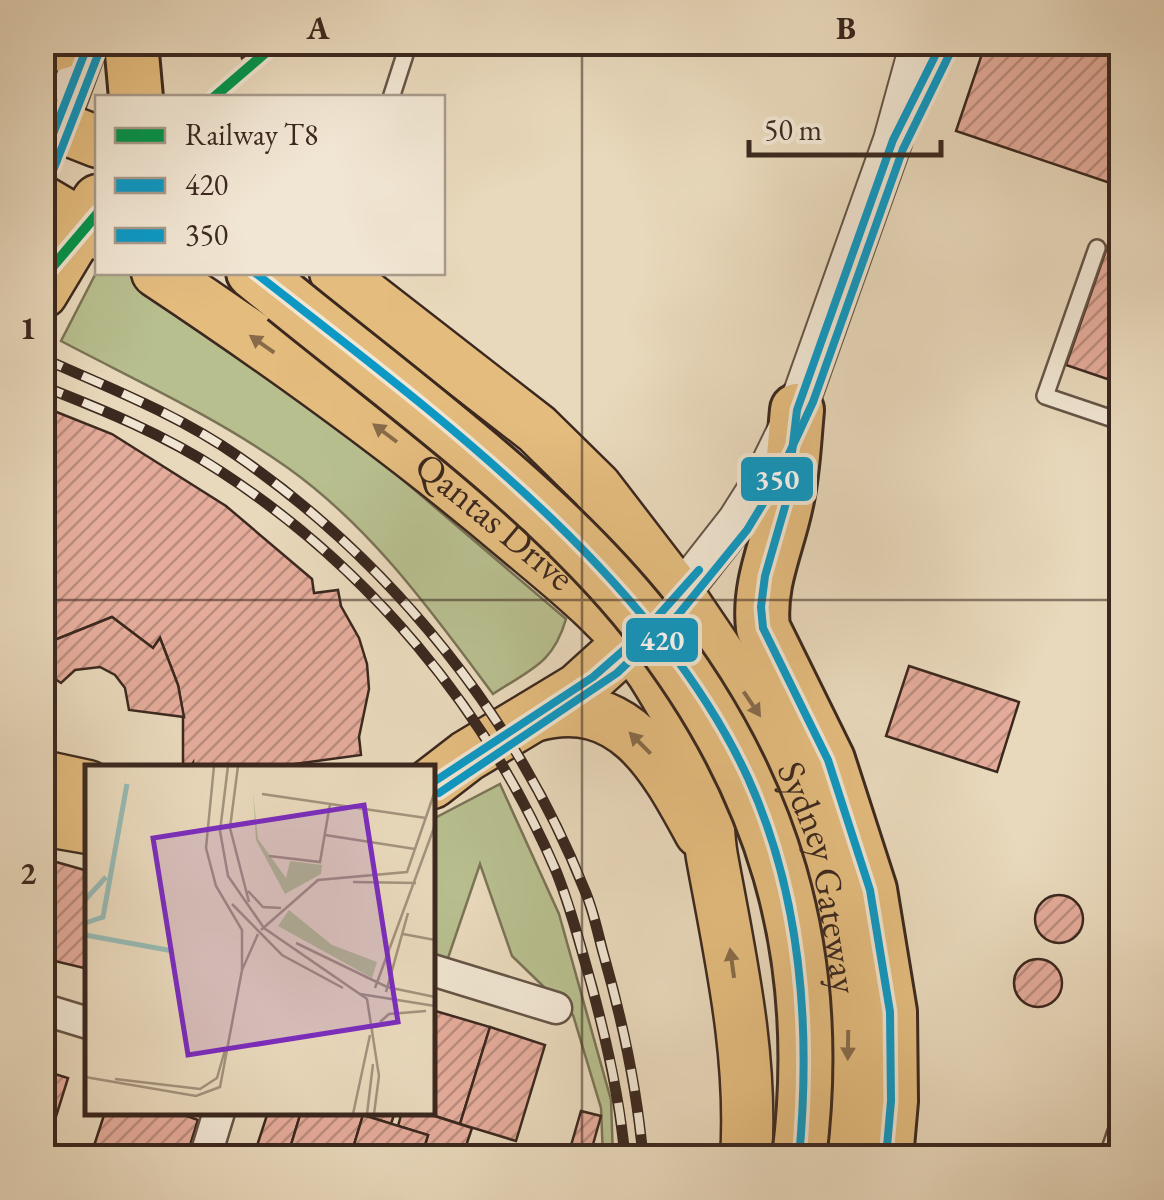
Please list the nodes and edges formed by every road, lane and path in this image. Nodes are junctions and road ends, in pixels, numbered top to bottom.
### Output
1 (65, 42) edge
2 (89, 42) edge
3 (410, 42) edge
4 (907, 42) edge
5 (920, 42) edge
6 (942, 42) edge
7 (42, 49) edge
8 (392, 95) edge
9 (60, 138) edge
10 (892, 140) junction
11 (80, 215) edge
12 (1097, 248) dead end
13 (162, 275) edge
14 (257, 275) edge
15 (356, 277) edge
16 (42, 293) edge
17 (438, 353) junction
18 (797, 410) junction
19 (1122, 422) edge
20 (688, 610) junction
21 (631, 644) junction
22 (533, 716) junction
23 (444, 769) edge
24 (42, 776) edge
25 (85, 785) edge
26 (85, 811) edge
27 (42, 818) edge
28 (85, 827) edge
29 (712, 854) junction
30 (435, 971) edge
31 (556, 1008) dead end
32 (42, 1009) edge
33 (85, 1022) edge
34 (218, 1115) edge
35 (1120, 1126) edge
36 (205, 1158) edge
37 (746, 1158) edge
38 (799, 1158) edge
39 (840, 1158) edge
40 (886, 1158) edge
41 (1106, 1158) edge

1 - 7 main road
2 - 9 street
3 - 8 lane
4 - 10 lane
5 - 10 street
6 - 10 street
10 - 18 street
11 - 16 main road
12 - 19 lane
21 -> 13 main road, Qantas Drive
14 - 38 highway, bridge
15 - 17 main road
17 - 20 main road
17 - 21 main road
18 - 20 street
18 - 40 highway
20 - 21 main road
20 -> 39 main road, Sydney Gateway
21 - 22 main road
21 - 29 main road, Qantas Drive
22 - 23 main road
29 -> 22 main road
24 - 25 main road
26 - 27 lane
27 - 28 main road
37 -> 29 main road, Qantas Drive
30 - 31 street
32 - 33 street
34 - 36 street
35 - 41 lane

